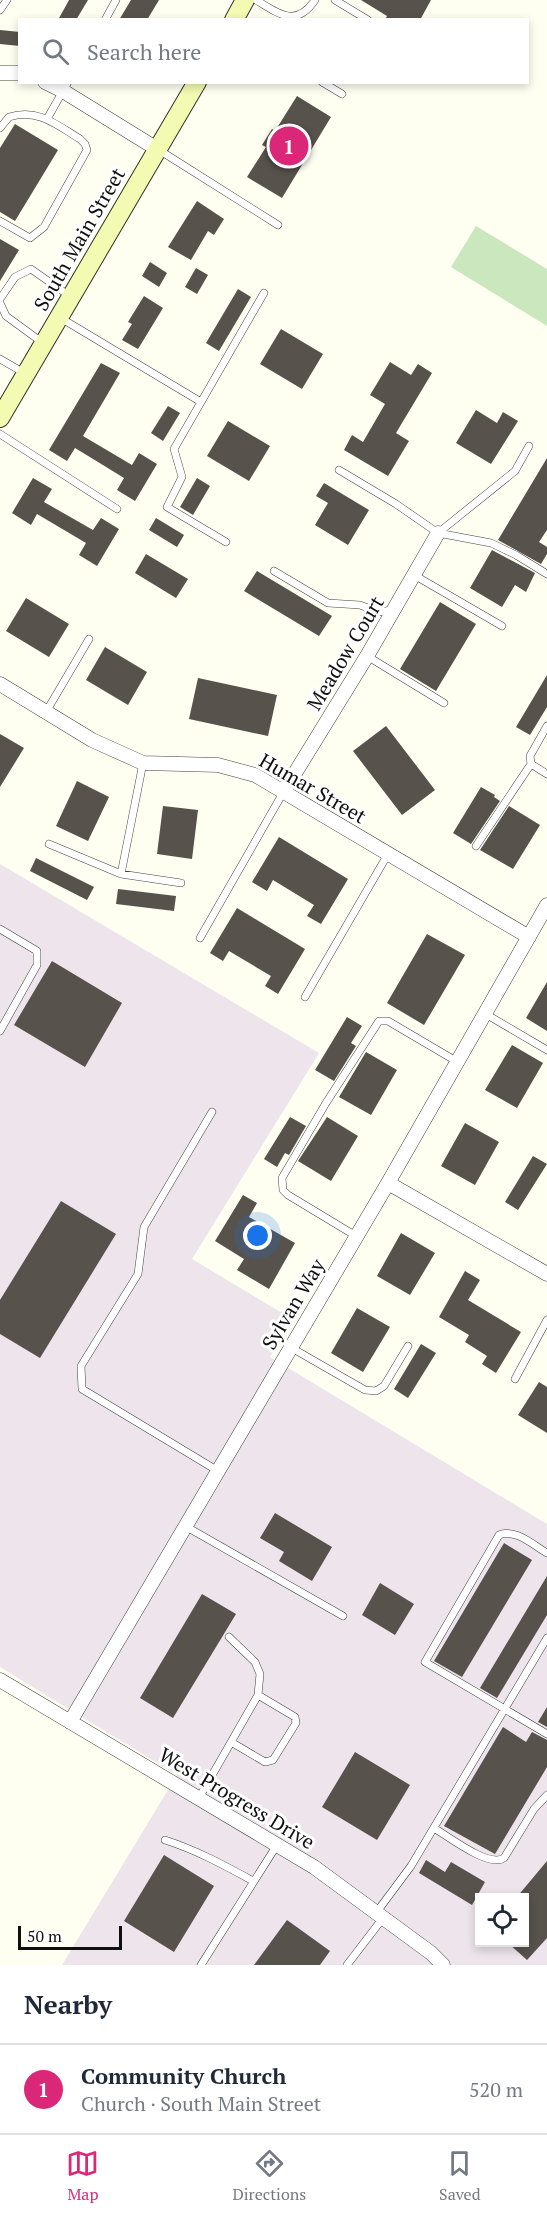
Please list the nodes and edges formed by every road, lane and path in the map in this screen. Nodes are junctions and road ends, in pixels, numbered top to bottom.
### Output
1 (7, 0) edge
2 (116, 0) edge
3 (245, 0) edge
4 (256, 0) edge
5 (315, 0) edge
6 (335, 0) edge
7 (0, 10) edge
8 (106, 18) edge
9 (235, 18) edge
10 (365, 18) edge
11 (0, 73) edge
12 (18, 73) edge
13 (196, 84) edge
14 (325, 84) edge
15 (66, 87) edge
16 (342, 94) dead end
17 (47, 119) junction
18 (0, 128) edge
19 (157, 149) junction
20 (0, 221) edge
21 (278, 225) dead end
22 (264, 293) dead end
23 (71, 297) junction
24 (0, 301) edge
25 (59, 317) junction
26 (43, 343) junction
27 (0, 359) edge
28 (26, 374) junction
29 (201, 402) junction
30 (0, 418) edge
31 (0, 434) edge
32 (529, 446) dead end
33 (339, 470) dead end
34 (117, 509) dead end
35 (438, 533) junction
36 (226, 542) dead end
37 (274, 571) dead end
38 (547, 574) edge
39 (414, 575) junction
40 (393, 610) junction
41 (502, 626) dead end
42 (89, 639) dead end
43 (367, 656) junction
44 (0, 684) edge
45 (444, 702) dead end
46 (46, 712) junction
47 (547, 726) edge
48 (143, 763) junction
49 (531, 764) junction
50 (547, 774) edge
51 (284, 791) junction
52 (49, 844) dead end
53 (476, 846) dead end
54 (388, 854) junction
55 (121, 874) junction
56 (181, 883) dead end
57 (547, 905) edge
58 (0, 929) edge
59 (529, 937) junction
60 (200, 938) dead end
61 (305, 997) dead end
62 (484, 1012) junction
63 (0, 1031) edge
64 (547, 1050) edge
65 (456, 1061) junction
66 (212, 1112) dead end
67 (388, 1183) junction
68 (356, 1236) junction
69 (547, 1274) edge
70 (547, 1320) edge
71 (408, 1346) dead end
72 (290, 1347) junction
73 (515, 1378) dead end
74 (218, 1471) junction
75 (185, 1526) junction
76 (547, 1553) edge
77 (343, 1616) dead end
78 (229, 1637) dead end
79 (547, 1638) edge
80 (0, 1680) edge
81 (258, 1695) junction
82 (505, 1709) junction
83 (70, 1722) junction
84 (547, 1734) edge
85 (231, 1742) junction
86 (547, 1796) edge
87 (199, 1798) junction
88 (434, 1828) junction
89 (165, 1840) dead end
90 (277, 1845) junction
91 (253, 1881) junction
92 (380, 1915) junction
93 (201, 1965) edge
94 (346, 1965) edge
95 (443, 1965) edge

1 - 7 lane
2 - 8 lane
3 - 9 main road
4 - 5 lane
6 - 10 lane
11 - 12 street
13 - 19 main road, South Main Street
14 - 16 lane
15 - 17 lane
15 - 19 street
17 - 18 lane
17 - 20 lane
19 - 21 lane
19 - 23 main road, South Main Street
22 - 29 lane
23 - 24 lane
23 - 25 main road, South Main Street
24 - 26 lane
25 - 26 main road, South Main Street
25 - 29 lane
26 - 28 main road, South Main Street
27 - 28 lane
28 - 30 main road, South Main Street
29 - 36 lane
31 - 34 lane
32 - 35 lane
33 - 35 lane
35 - 38 lane
35 - 39 street, Meadow Court
37 - 40 lane
39 - 40 street, Meadow Court
39 - 41 lane
40 - 43 street, Meadow Court
42 - 46 lane
43 - 45 lane
43 - 51 street, Meadow Court
44 - 46 street, Humar Street
46 - 48 street, Humar Street
47 - 49 lane
48 - 51 street, Humar Street
48 - 55 lane
49 - 50 lane
49 - 53 lane
51 - 54 street, Humar Street
51 - 60 lane
52 - 55 lane
54 - 59 street, Humar Street
54 - 61 lane
55 - 56 lane
57 - 59 street, Sylvan Way
58 - 63 lane
59 - 62 street, Sylvan Way
62 - 64 lane
62 - 65 street, Sylvan Way
65 - 67 street, Sylvan Way
65 - 68 lane
66 - 74 lane
67 - 68 street, Sylvan Way
67 - 69 street
68 - 72 street, Sylvan Way
70 - 73 lane
71 - 72 lane
72 - 74 street, Sylvan Way
74 - 75 street, Sylvan Way
75 - 77 lane
75 - 83 street, Sylvan Way
76 - 82 lane
78 - 81 lane
79 - 82 lane
80 - 83 street, West Progress Drive
81 - 85 lane
81 - 85 lane
82 - 84 lane
82 - 88 lane
83 - 87 street, West Progress Drive
85 - 87 lane
86 - 88 lane
87 - 90 street, West Progress Drive
88 - 92 lane
89 - 91 lane
90 - 91 lane
90 - 92 street, West Progress Drive
91 - 93 lane
92 - 94 lane
92 - 95 street, West Progress Drive

